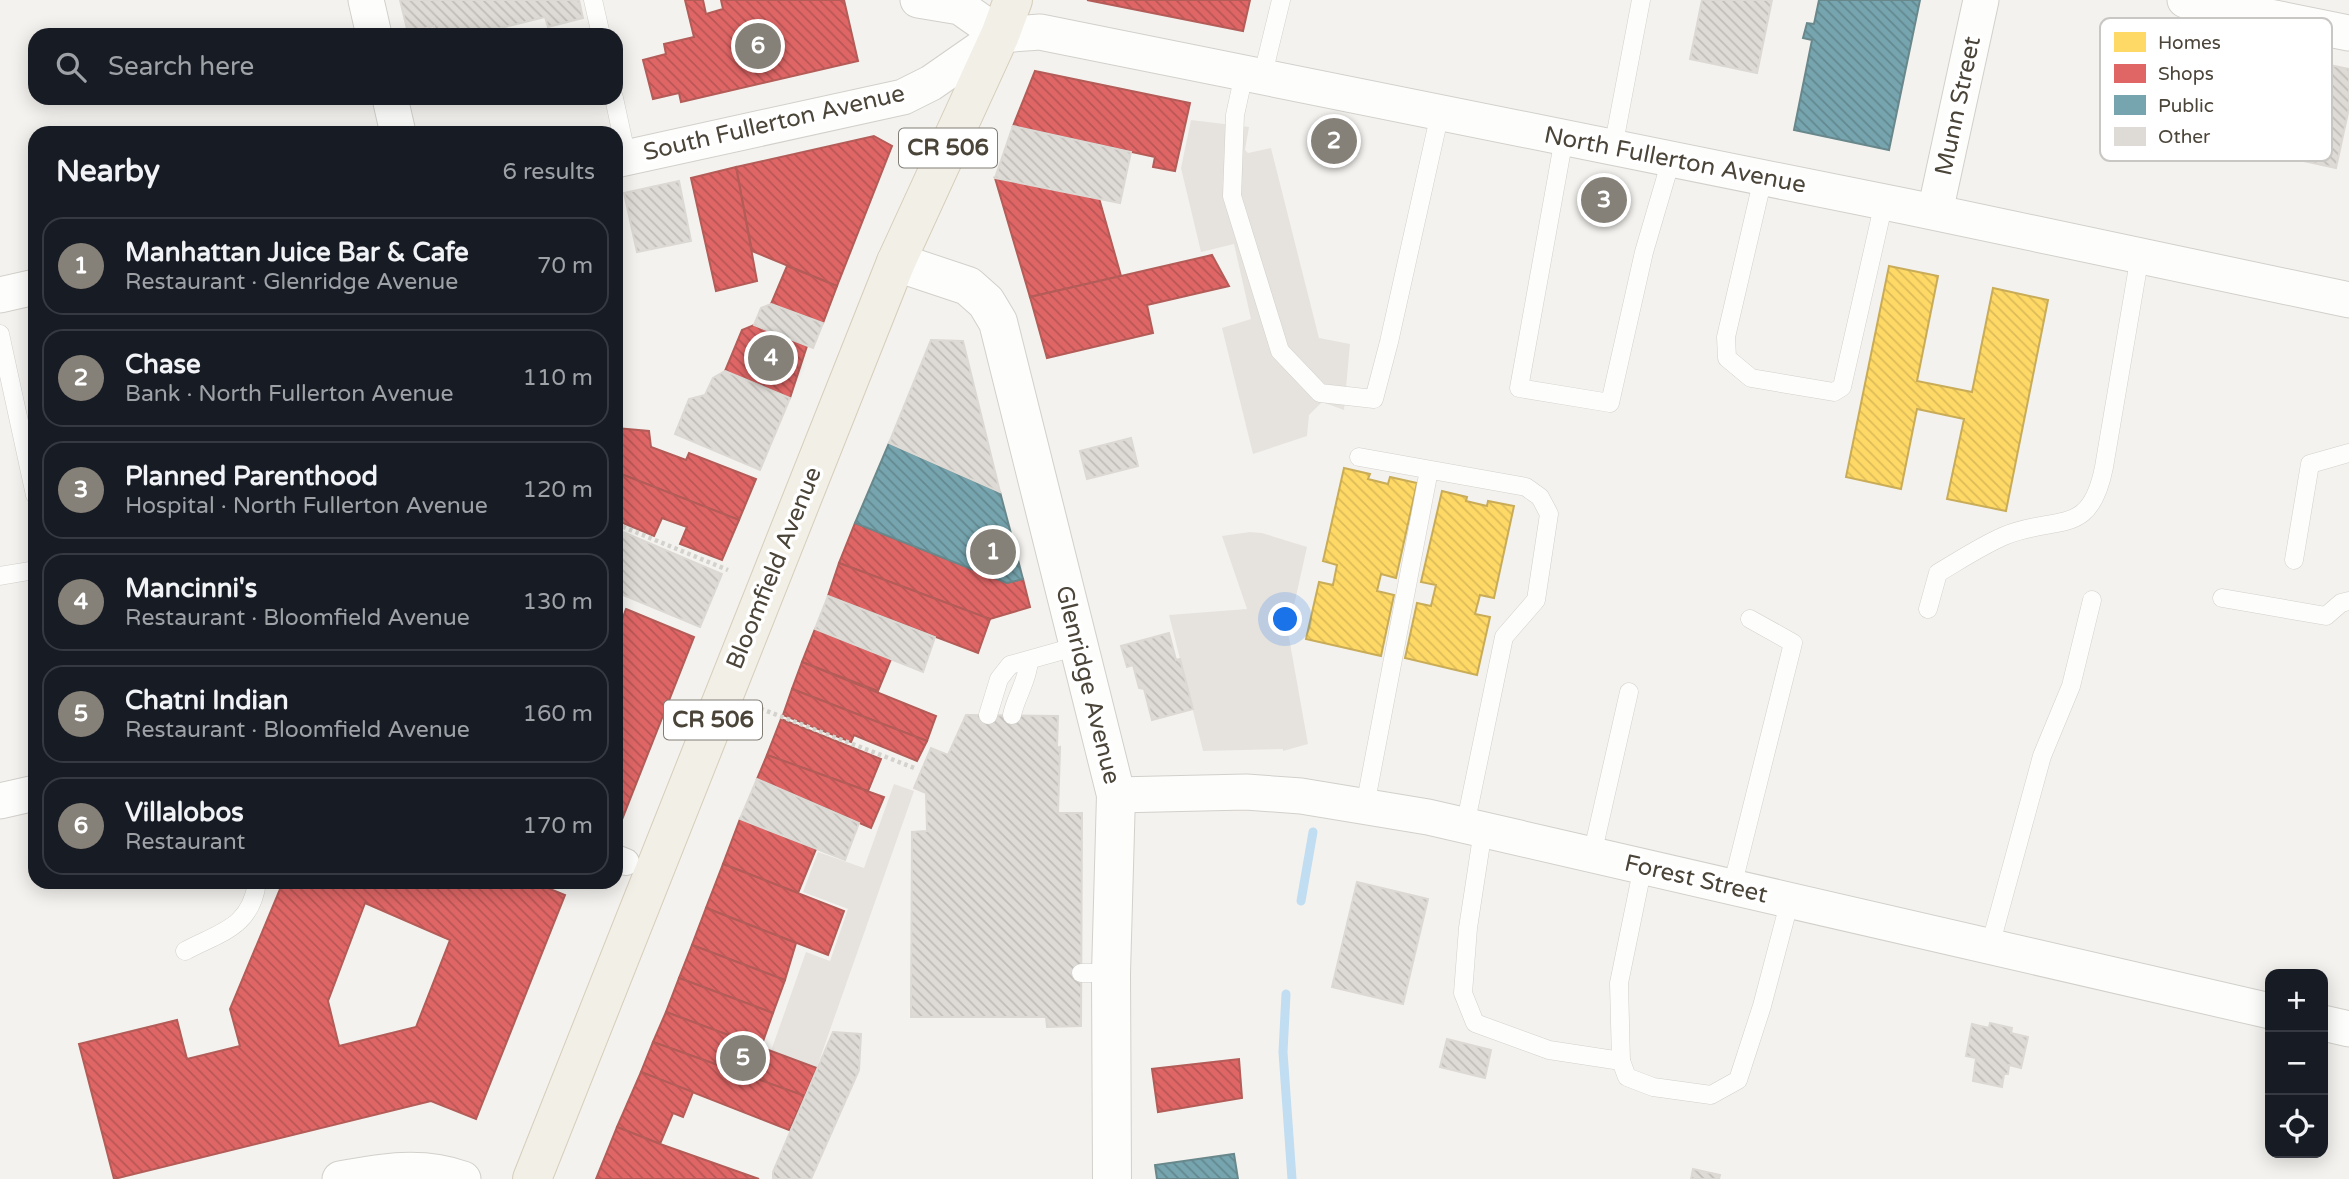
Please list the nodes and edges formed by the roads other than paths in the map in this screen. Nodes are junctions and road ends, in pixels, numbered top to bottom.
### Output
1 (366, 0) edge
2 (593, 0) edge
3 (918, 0) edge
4 (1281, 0) edge
5 (1641, 0) edge
6 (1981, 0) edge
7 (2185, 0) edge
8 (1006, 17) edge
9 (2274, 18) edge
10 (372, 28) edge
11 (599, 28) edge
12 (1253, 76) junction
13 (392, 105) edge
14 (615, 105) edge
15 (1440, 113) junction
16 (396, 126) edge
17 (617, 126) edge
18 (1564, 138) junction
19 (1613, 148) junction
20 (623, 159) edge
21 (1671, 160) junction
22 (1763, 178) junction
23 (1884, 202) junction
24 (1935, 212) junction
25 (2140, 255) junction
26 (896, 262) junction
27 (28, 289) edge
28 (2348, 292) edge
29 (0, 295) edge
30 (0, 334) edge
31 (2349, 453) edge
32 (1359, 457) dead end
33 (28, 463) edge
34 (1429, 470) junction
35 (2294, 560) dead end
36 (28, 571) edge
37 (0, 576) edge
38 (2222, 598) dead end
39 (2092, 600) dead end
40 (2349, 600) edge
41 (1928, 609) dead end
42 (1750, 619) dead end
43 (1078, 646) junction
44 (1029, 661) junction
45 (1629, 692) dead end
46 (988, 715) dead end
47 (1012, 716) dead end
48 (28, 795) edge
49 (1116, 795) junction
50 (0, 801) edge
51 (1365, 806) junction
52 (1474, 828) junction
53 (1592, 855) junction
54 (1643, 866) junction
55 (1732, 887) junction
56 (256, 889) edge
57 (1790, 900) junction
58 (1990, 946) junction
59 (185, 951) dead end
60 (2265, 1010) edge
61 (2328, 1024) edge
62 (2349, 1029) edge
63 (1621, 1061) junction
64 (340, 1179) edge
65 (463, 1179) edge
66 (531, 1179) edge
67 (1112, 1179) edge

1 - 10 street
2 - 11 lane
3 - 8 street
4 - 12 lane
5 - 19 lane
6 - 24 street, Munn Street
7 - 9 street
8 - 12 street, North Fullerton Avenue
8 - 20 street, South Fullerton Avenue
8 - 26 main road, Bloomfield Avenue / CR 506
12 - 15 street, North Fullerton Avenue
12 - 15 lane
13 - 16 street
14 - 17 lane
15 - 18 street, North Fullerton Avenue
18 - 19 street, North Fullerton Avenue
18 - 21 lane
19 - 21 street, North Fullerton Avenue
21 - 22 street, North Fullerton Avenue
22 - 23 street, North Fullerton Avenue
22 - 23 lane
23 - 24 street, North Fullerton Avenue
24 - 25 street, North Fullerton Avenue
25 - 28 street, North Fullerton Avenue
25 - 41 lane
26 - 43 street, Glenridge Avenue
26 - 66 main road, Bloomfield Avenue / CR 506
27 - 29 street
30 - 33 lane
31 - 35 lane
32 - 34 lane
34 - 51 lane
34 - 52 lane
36 - 37 lane
38 - 40 lane
39 - 58 lane
42 - 55 lane
43 - 44 lane
43 - 49 street, Glenridge Avenue
44 - 46 lane
44 - 47 lane
45 - 53 lane
48 - 50 street
49 - 51 street, Forest Street
49 - 67 street, Glenridge Avenue
51 - 52 street, Forest Street
52 - 53 street, Forest Street
52 - 63 lane
53 - 54 street, Forest Street
54 - 55 street, Forest Street
54 - 63 lane
55 - 57 street, Forest Street
56 - 59 lane
57 - 58 street, Forest Street
57 - 63 lane
58 - 60 street, Forest Street
61 - 62 street
64 - 65 street

